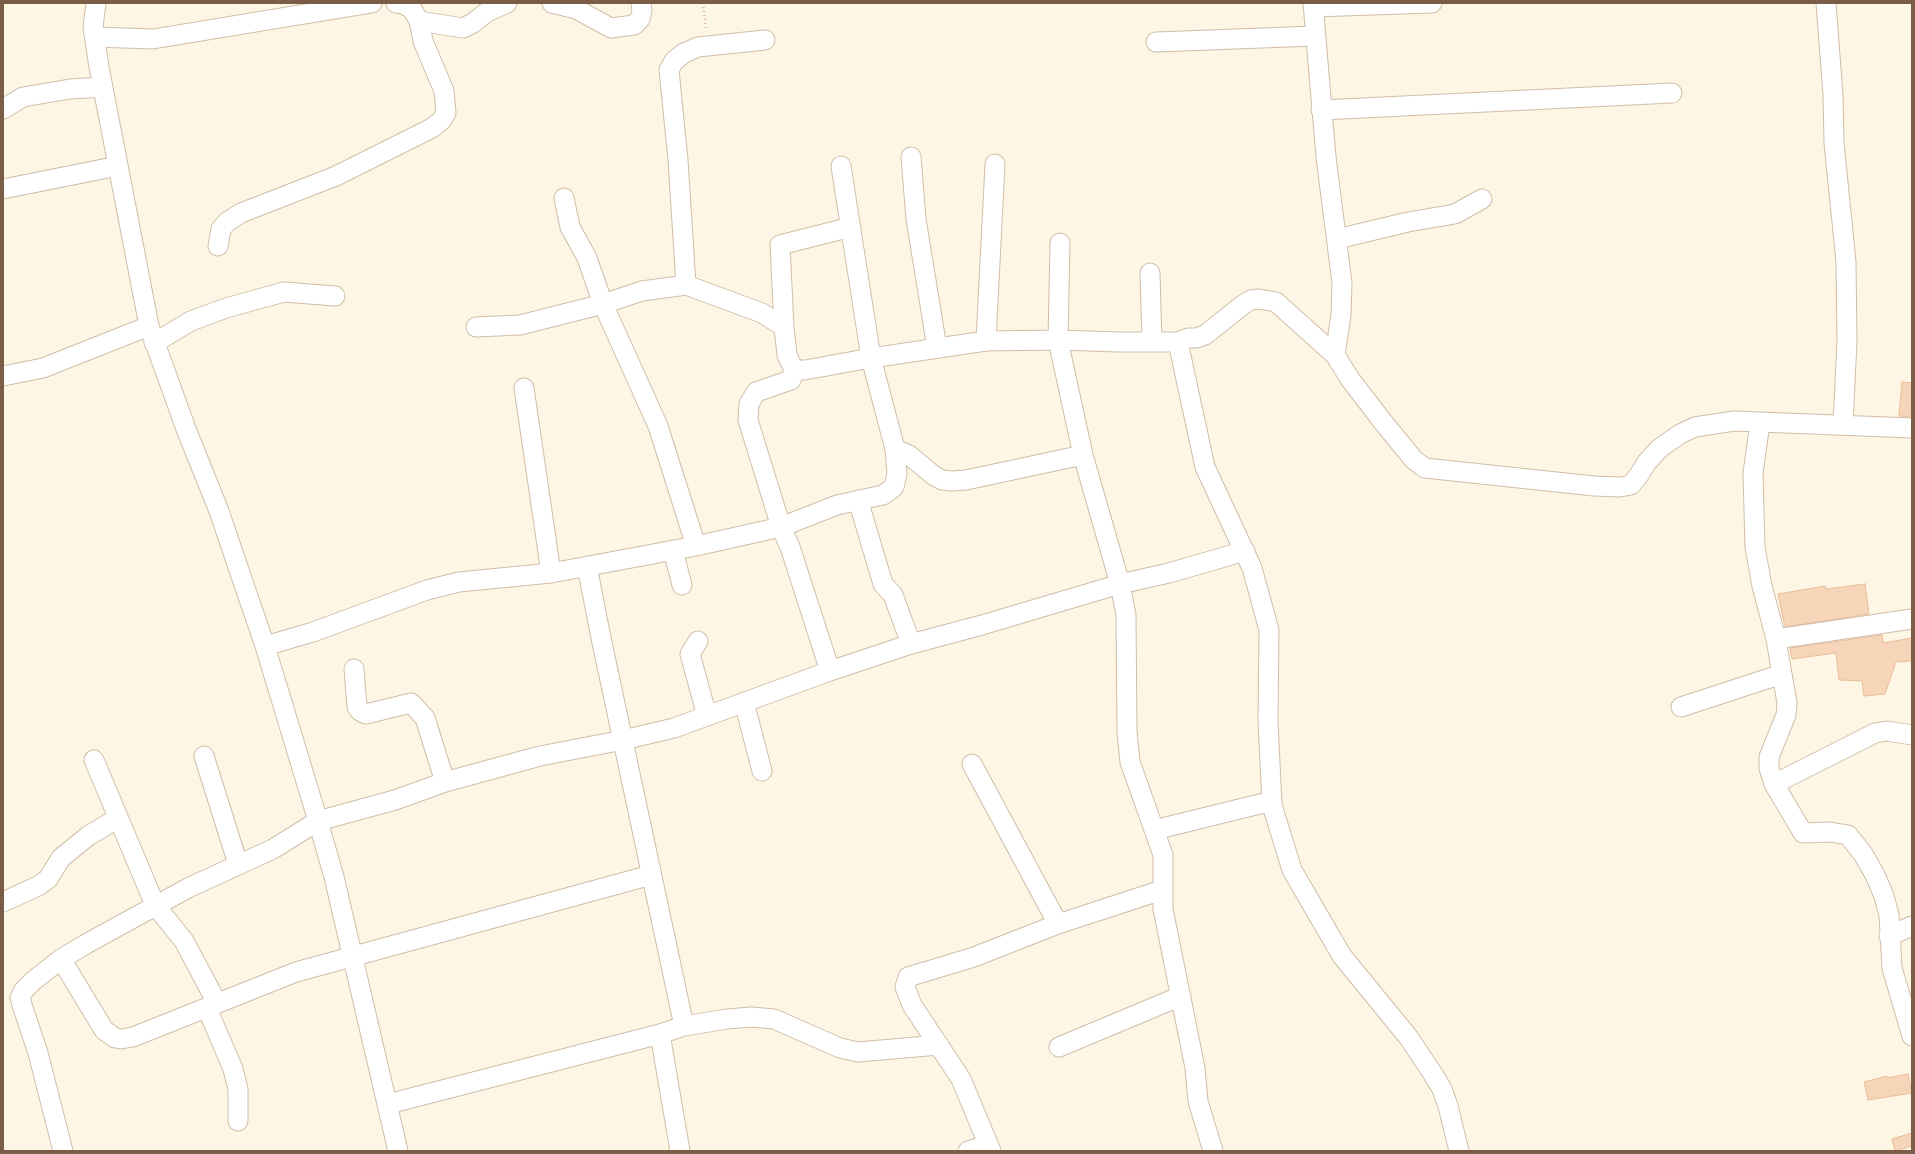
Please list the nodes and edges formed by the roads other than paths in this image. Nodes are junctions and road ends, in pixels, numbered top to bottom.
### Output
1 (96, 3) edge
2 (372, 3) edge
3 (396, 3) edge
4 (507, 3) edge
5 (552, 3) edge
6 (641, 3) edge
7 (1432, 3) edge
8 (1826, 3) edge
9 (1313, 5) edge
10 (575, 6) edge
11 (419, 21) junction
12 (1315, 36) junction
13 (95, 37) junction
14 (765, 40) dead end
15 (1156, 42) dead end
16 (103, 87) junction
17 (1672, 94) dead end
18 (3, 108) edge
19 (1322, 110) junction
20 (911, 157) dead end
21 (995, 164) dead end
22 (118, 166) junction
23 (841, 166) dead end
24 (3, 189) edge
25 (564, 198) dead end
26 (1482, 200) dead end
27 (851, 227) junction
28 (1337, 239) junction
29 (1060, 242) dead end
30 (218, 246) dead end
31 (1150, 273) dead end
32 (686, 285) junction
33 (335, 296) dead end
34 (603, 304) junction
35 (476, 327) dead end
36 (784, 327) junction
37 (152, 334) junction
38 (1058, 340) junction
39 (986, 341) junction
40 (1152, 342) junction
41 (1178, 342) junction
42 (937, 348) junction
43 (1335, 355) junction
44 (871, 358) junction
45 (794, 370) junction
46 (3, 376) edge
47 (524, 388) dead end
48 (1760, 423) junction
49 (1843, 425) junction
50 (1912, 428) edge
51 (896, 449) junction
52 (1083, 455) junction
53 (858, 500) junction
54 (781, 527) junction
55 (696, 546) junction
56 (673, 550) junction
57 (1245, 551) junction
58 (587, 566) junction
59 (551, 573) junction
60 (1120, 584) junction
61 (682, 585) dead end
62 (1912, 619) edge
63 (1776, 639) junction
64 (698, 641) dead end
65 (911, 644) junction
66 (265, 646) junction
67 (354, 669) dead end
68 (830, 671) junction
69 (1782, 674) junction
70 (744, 702) junction
71 (1681, 707) dead end
72 (707, 716) junction
73 (1912, 735) edge
74 (623, 740) junction
75 (204, 756) dead end
76 (94, 760) dead end
77 (972, 764) dead end
78 (762, 771) dead end
79 (445, 782) junction
80 (1774, 784) junction
81 (1272, 801) junction
82 (118, 818) junction
83 (318, 821) junction
84 (1154, 830) junction
85 (238, 864) junction
86 (651, 875) junction
87 (1162, 890) junction
88 (3, 902) edge
89 (155, 905) junction
90 (1058, 924) junction
91 (1912, 926) edge
92 (1889, 936) junction
93 (352, 957) junction
94 (61, 959) junction
95 (1181, 996) junction
96 (212, 1005) junction
97 (684, 1026) junction
98 (660, 1034) junction
99 (1912, 1036) edge
100 (939, 1045) junction
101 (1059, 1047) dead end
102 (388, 1104) junction
103 (238, 1121) dead end
104 (990, 1148) edge
105 (62, 1151) edge
106 (398, 1151) edge
107 (680, 1151) edge
108 (968, 1151) edge
109 (1213, 1151) edge
110 (1460, 1151) edge

1 - 13 street
2 - 13 street
3 - 11 street
4 - 11 street
5 - 10 street
6 - 10 street
7 - 9 street
8 - 49 street
9 - 12 street
11 - 30 street
12 - 15 street
12 - 19 street
13 - 16 street
14 - 32 street
16 - 18 street
16 - 22 street
17 - 19 street
19 - 28 street
20 - 42 street
21 - 39 street
22 - 24 street
22 - 37 street
23 - 27 street
25 - 34 street
26 - 28 street
27 - 36 street
27 - 44 street
28 - 43 street
29 - 38 street
31 - 40 street
32 - 34 street
32 - 36 street
33 - 37 street
34 - 35 street
34 - 55 street
36 - 45 street
37 - 46 street
37 - 66 street
38 - 39 street
38 - 40 street
38 - 52 street
39 - 42 street
40 - 41 street
41 - 43 street
41 - 57 street
42 - 44 street
43 - 48 street
44 - 45 street
44 - 51 street
45 - 54 street
47 - 59 street
48 - 49 street
48 - 63 street
49 - 50 street
51 - 52 street
51 - 53 street
52 - 60 street
53 - 54 street
53 - 65 street
54 - 55 street
54 - 68 street
55 - 56 street
56 - 58 street
56 - 61 street
57 - 60 street
57 - 81 street
58 - 59 street
58 - 74 street
59 - 66 street
60 - 65 street
60 - 84 street
62 - 63 street
63 - 69 street
64 - 72 street
65 - 68 street
66 - 83 street
67 - 79 street
68 - 70 street
69 - 71 street
69 - 80 street
70 - 72 street
70 - 78 street
72 - 74 street
73 - 80 street
74 - 79 street
74 - 86 street
75 - 85 street
76 - 82 street
77 - 90 street
79 - 83 street
80 - 92 street
81 - 84 street
81 - 110 street
82 - 88 street
82 - 89 street
83 - 85 street
83 - 93 street
84 - 87 street
85 - 89 street
86 - 93 street
86 - 97 street
87 - 90 street
87 - 95 street
89 - 94 street
89 - 96 street
90 - 100 street
91 - 92 street
92 - 99 street
93 - 96 street
93 - 102 street
94 - 96 street
94 - 105 street
95 - 101 street
95 - 109 street
96 - 103 street
97 - 98 street
97 - 100 street
98 - 102 street
98 - 107 street
100 - 104 street
102 - 106 street
104 - 108 street

